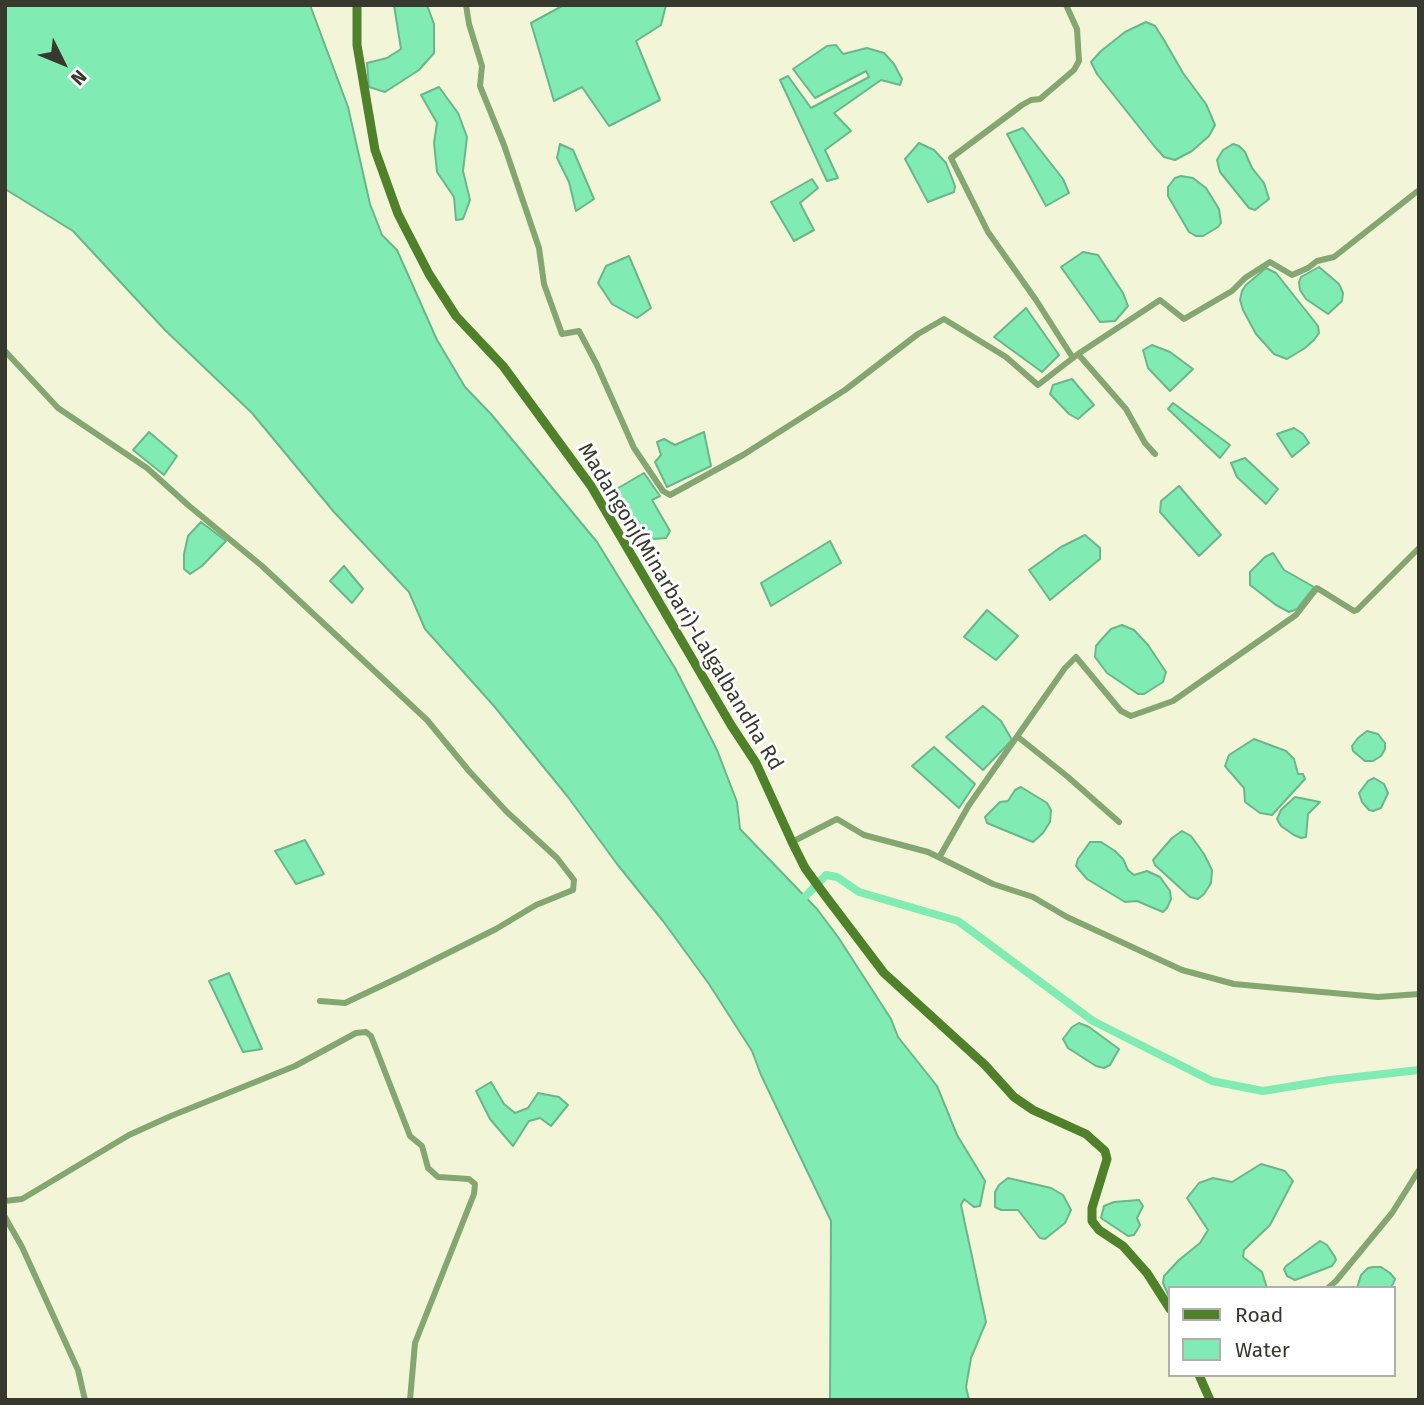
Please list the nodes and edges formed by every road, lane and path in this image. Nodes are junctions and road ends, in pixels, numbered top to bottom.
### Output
1 (357, 5) edge
2 (466, 5) edge
3 (1066, 5) edge
4 (1419, 190) edge
5 (5, 351) edge
6 (1076, 356) junction
7 (1156, 454) dead end
8 (1419, 548) edge
9 (1018, 737) junction
10 (1119, 822) dead end
11 (792, 842) junction
12 (940, 856) junction
13 (1419, 994) edge
14 (320, 1001) dead end
15 (1419, 1170) edge
16 (5, 1201) edge
17 (5, 1217) edge
18 (1330, 1286) edge
19 (1168, 1306) edge
20 (1200, 1377) edge
21 (85, 1400) edge
22 (410, 1400) edge
23 (1210, 1400) edge

1 - 11 main road, Madangonj(Minarbari)-Lalgalbandha Rd
2 - 6 street
3 - 6 street
4 - 6 street
5 - 14 street
6 - 7 street
8 - 9 street
9 - 10 street
9 - 12 street
11 - 12 street
11 - 19 main road, Madangonj(Minarbari)-Lalgalbandha Rd
12 - 13 street
15 - 18 street
16 - 22 street
17 - 21 street
20 - 23 main road

